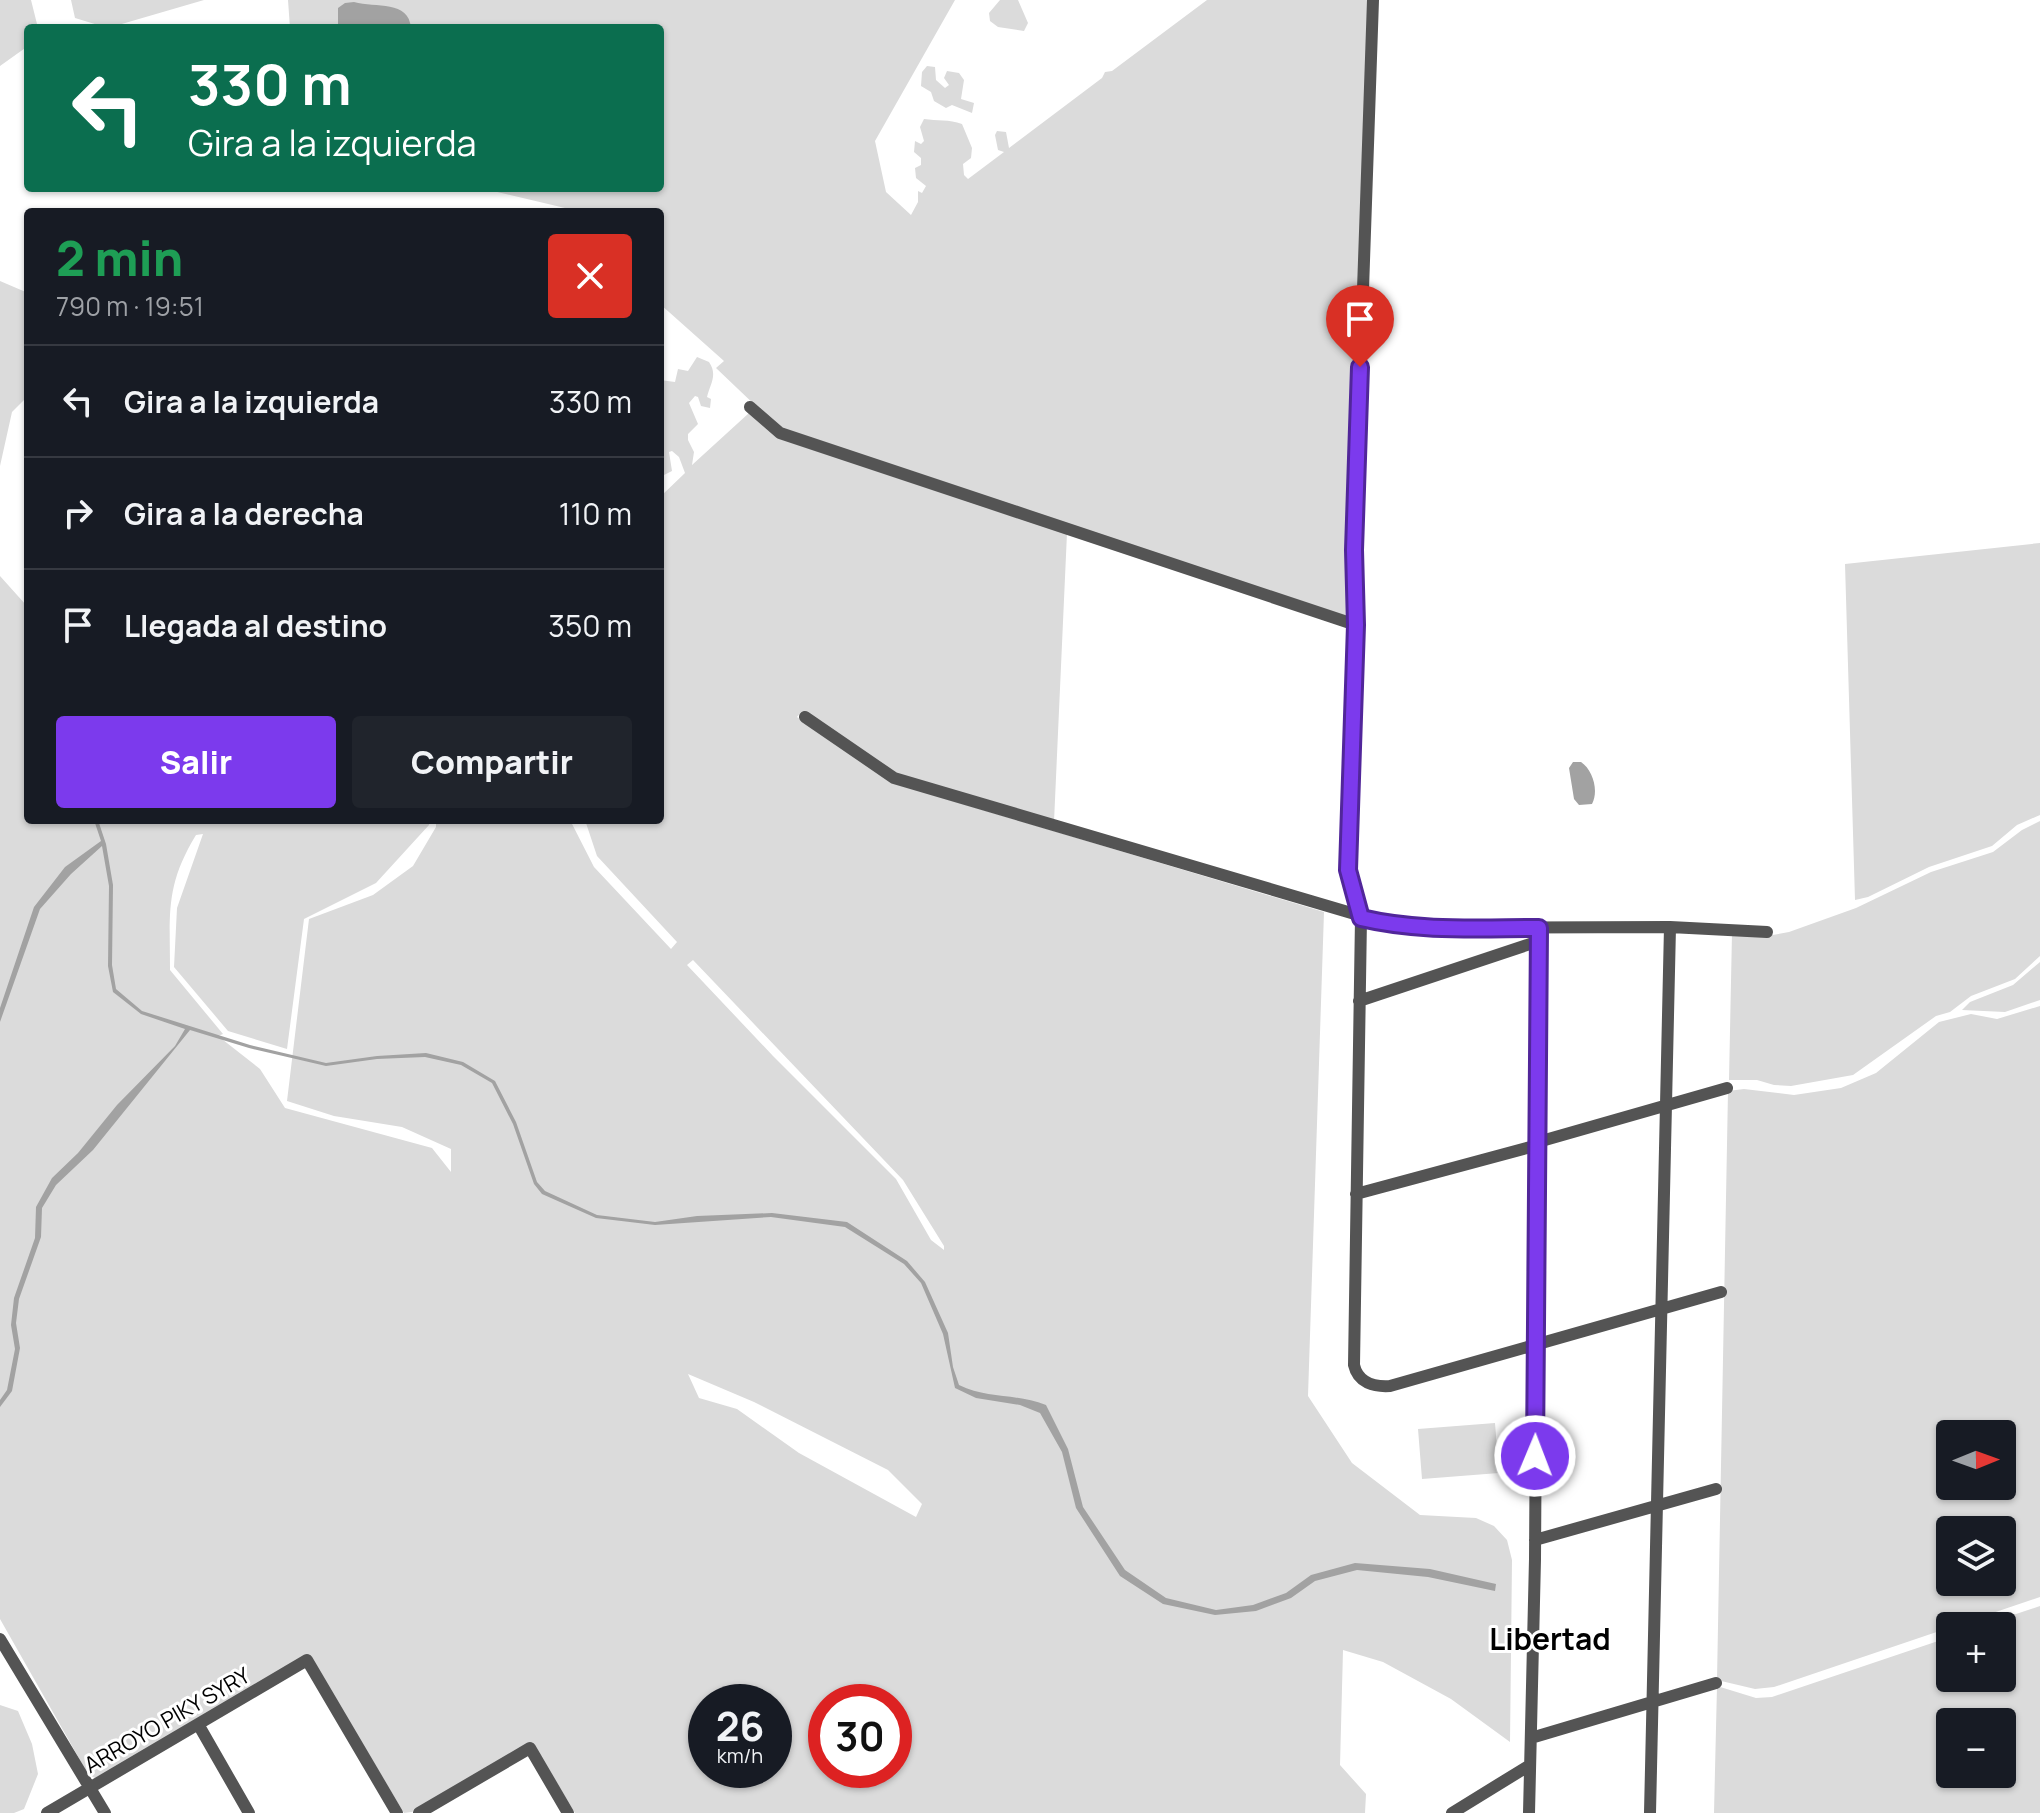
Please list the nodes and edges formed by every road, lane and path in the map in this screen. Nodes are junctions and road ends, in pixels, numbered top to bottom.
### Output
1 (1373, 0) edge
2 (750, 407) dead end
3 (1356, 625) junction
4 (805, 717) dead end
5 (1361, 918) junction
6 (1670, 927) junction
7 (1767, 932) dead end
8 (1539, 935) junction
9 (1359, 1001) junction
10 (1727, 1088) dead end
11 (1666, 1105) junction
12 (1538, 1143) junction
13 (1356, 1194) junction
14 (1721, 1292) dead end
15 (1661, 1309) junction
16 (1536, 1344) junction
17 (1716, 1489) dead end
18 (1657, 1506) junction
19 (1535, 1540) junction
20 (0, 1639) edge
21 (1716, 1683) dead end
22 (1652, 1702) junction
23 (198, 1724) junction
24 (1531, 1738) junction
25 (1530, 1765) junction
26 (90, 1788) junction
27 (47, 1813) edge
28 (105, 1813) edge
29 (249, 1813) edge
30 (397, 1813) edge
31 (419, 1813) edge
32 (568, 1813) edge
33 (1452, 1813) edge
34 (1529, 1813) edge
35 (1650, 1813) edge

1 - 3 street
2 - 3 street
3 - 5 street
4 - 5 street
5 - 8 street
5 - 9 street
6 - 7 street
6 - 8 street
6 - 11 street
8 - 9 street
8 - 12 street
9 - 13 street
10 - 11 street
11 - 12 street
11 - 15 street
12 - 13 street
12 - 16 street
13 - 16 street
14 - 15 street
15 - 16 street
15 - 18 street
16 - 19 street
17 - 18 street
18 - 19 street
18 - 22 street
19 - 24 street
20 - 26 street
21 - 22 street
22 - 24 street
22 - 35 street
23 - 26 street, ARROYO PIKY SYRY
23 - 29 street
23 - 30 street, ARROYO PIKY SYRY
24 - 25 street
25 - 33 street
25 - 34 street
26 - 27 street, ARROYO PIKY SYRY
26 - 28 street
31 - 32 street

